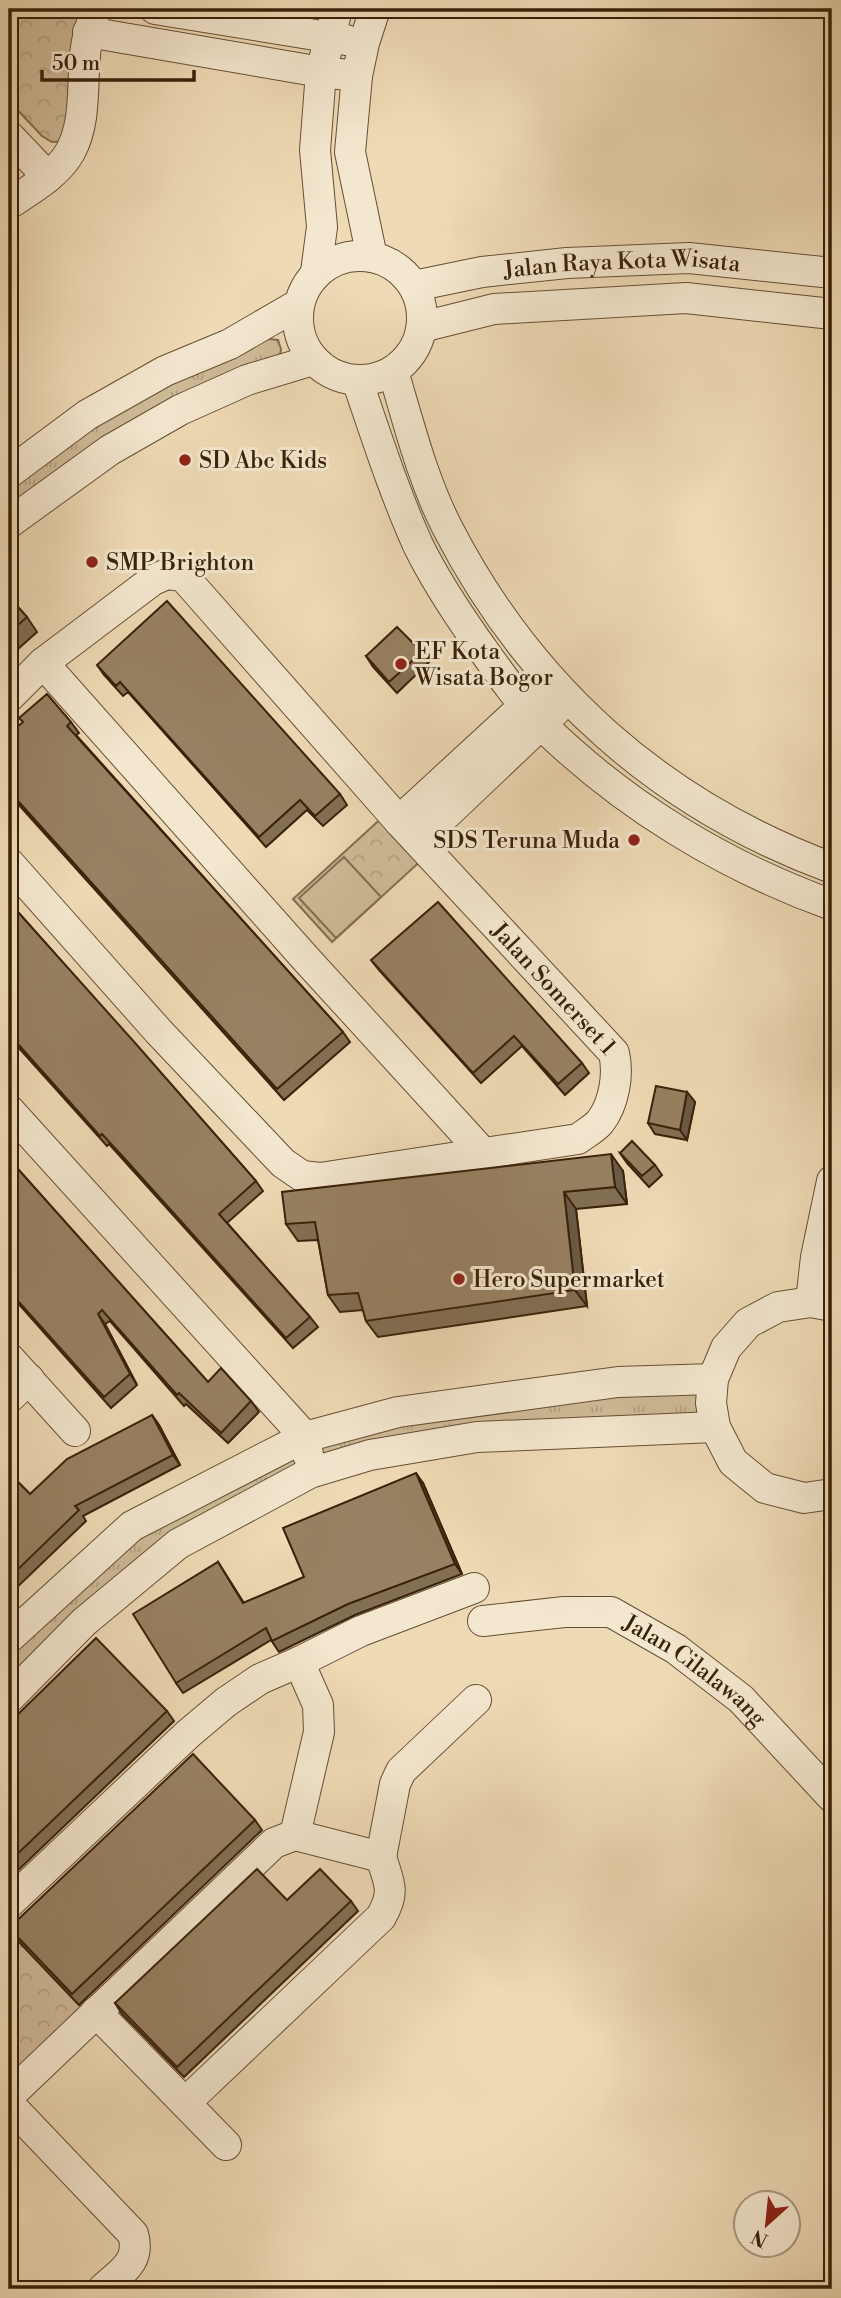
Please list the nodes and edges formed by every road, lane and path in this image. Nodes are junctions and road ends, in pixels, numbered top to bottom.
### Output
1 (155, 9) edge
2 (337, 9) edge
3 (375, 9) edge
4 (92, 20) edge
5 (328, 37) junction
6 (363, 43) junction
7 (321, 72) junction
8 (357, 76) junction
9 (9, 136) edge
10 (48, 177) junction
11 (9, 204) edge
12 (372, 257) junction
13 (316, 272) junction
14 (832, 273) edge
15 (414, 286) junction
16 (299, 304) junction
17 (832, 314) edge
18 (422, 327) junction
19 (313, 360) junction
20 (393, 371) junction
21 (356, 380) junction
22 (9, 473) edge
23 (9, 523) edge
24 (43, 663) junction
25 (559, 690) junction
26 (9, 697) edge
27 (533, 714) junction
28 (409, 831) junction
29 (9, 863) edge
30 (832, 868) edge
31 (832, 905) edge
32 (9, 1110) edge
33 (484, 1154) junction
34 (832, 1181) edge
35 (822, 1304) edge
36 (15, 1379) edge
37 (713, 1379) junction
38 (715, 1427) junction
39 (75, 1431) dead end
40 (306, 1437) junction
41 (310, 1473) junction
42 (832, 1494) edge
43 (474, 1588) dead end
44 (483, 1621) dead end
45 (9, 1638) edge
46 (299, 1662) junction
47 (9, 1698) edge
48 (476, 1700) dead end
49 (832, 1797) edge
50 (295, 1835) junction
51 (381, 1857) junction
52 (9, 1903) edge
53 (96, 2012) junction
54 (9, 2096) edge
55 (185, 2103) junction
56 (9, 2104) edge
57 (226, 2146) dead end
58 (103, 2289) edge

1 - 5 street
2 - 5 street
3 - 6 street
4 - 7 street
4 - 10 street
5 - 6 street
5 - 7 street
6 - 8 street
7 - 8 street
7 - 13 street
8 - 12 street
9 - 10 street
10 - 11 street
12 - 13 street
12 - 15 street
13 - 16 street
14 - 15 street, Jalan Raya Kota Wisata
15 - 18 street
16 - 19 street
16 - 22 street
17 - 18 street, Jalan Raya Kota Wisata
18 - 20 street
19 - 21 street
19 - 23 street
20 - 21 street
20 - 25 street
21 - 27 street
24 - 26 street, Jalan Somerset 1
24 - 28 street, Jalan Somerset 1
24 - 33 street
25 - 27 street
25 - 30 street
27 - 28 street
27 - 31 street
28 - 33 street, Jalan Somerset 1
29 - 33 street, Jalan Somerset 1
32 - 40 street
34 - 35 street
35 - 37 street
36 - 39 street
37 - 38 street
37 - 40 street
38 - 41 street
38 - 42 street
40 - 41 street
40 - 45 street
41 - 47 street
43 - 46 street
44 - 49 street, Jalan Cilalawang
46 - 50 street
46 - 52 street
48 - 51 street
50 - 51 street
50 - 53 street
51 - 55 street
53 - 54 street
53 - 55 street
55 - 57 street
56 - 58 street

